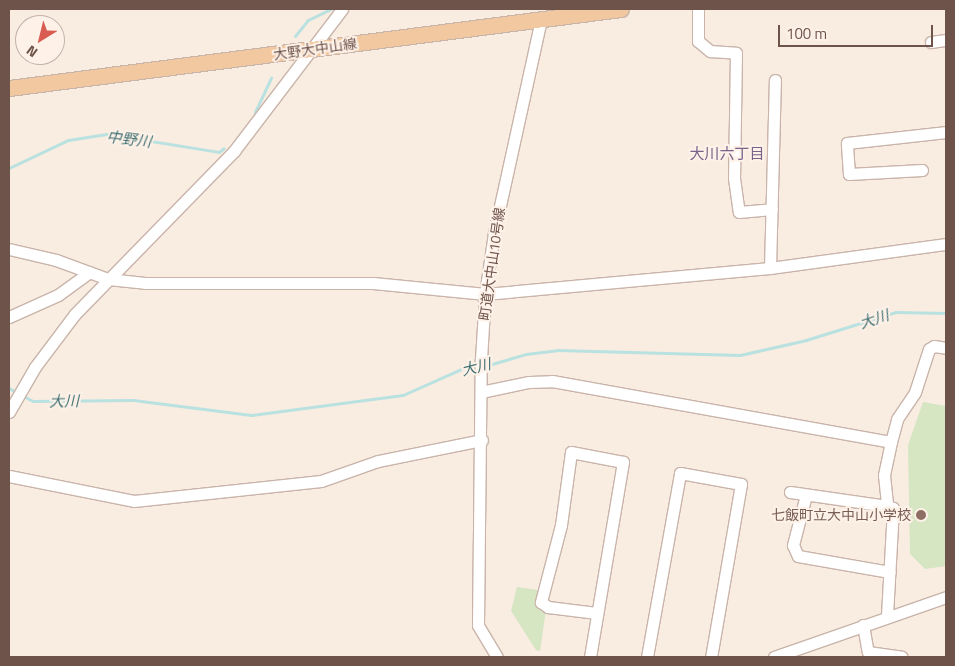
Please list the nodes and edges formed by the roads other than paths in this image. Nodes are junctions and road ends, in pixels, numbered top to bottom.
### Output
1 (342, 9) edge
2 (622, 9) edge
3 (698, 9) edge
4 (541, 19) junction
5 (946, 40) edge
6 (931, 42) dead end
7 (311, 50) junction
8 (775, 80) dead end
9 (9, 88) edge
10 (946, 132) edge
11 (922, 170) dead end
12 (772, 209) junction
13 (946, 244) edge
14 (9, 249) edge
15 (770, 268) junction
16 (90, 272) junction
17 (108, 280) junction
18 (485, 294) junction
19 (9, 317) edge
20 (946, 348) edge
21 (481, 387) junction
22 (11, 408) edge
23 (482, 440) junction
24 (891, 442) junction
25 (9, 476) edge
26 (790, 492) dead end
27 (806, 495) junction
28 (887, 506) junction
29 (890, 572) junction
30 (946, 597) edge
31 (597, 613) junction
32 (887, 617) junction
33 (863, 625) junction
34 (497, 657) edge
35 (590, 657) edge
36 (647, 657) edge
37 (711, 657) edge
38 (774, 657) edge
39 (902, 657) edge

1 - 7 street
2 - 4 main road, 大野大中山線
3 - 12 street
4 - 7 main road, 大野大中山線
4 - 18 street, 町道大中山10号線
5 - 6 street
7 - 9 main road, 大野大中山線
7 - 17 street
8 - 12 street
10 - 11 street
12 - 15 street
13 - 15 street
14 - 16 street
15 - 18 street
16 - 17 street
16 - 19 street
17 - 18 street
17 - 22 street
18 - 21 street, 町道大中山10号線
20 - 24 street
21 - 23 street, 町道大中山10号線
21 - 24 street
23 - 25 street
23 - 34 street, 町道大中山10号線
24 - 28 street
26 - 27 street
27 - 28 street
27 - 29 street
28 - 29 street
29 - 32 street
30 - 32 street
31 - 31 street
31 - 35 street
32 - 33 street
33 - 38 street
33 - 39 street
36 - 37 street

